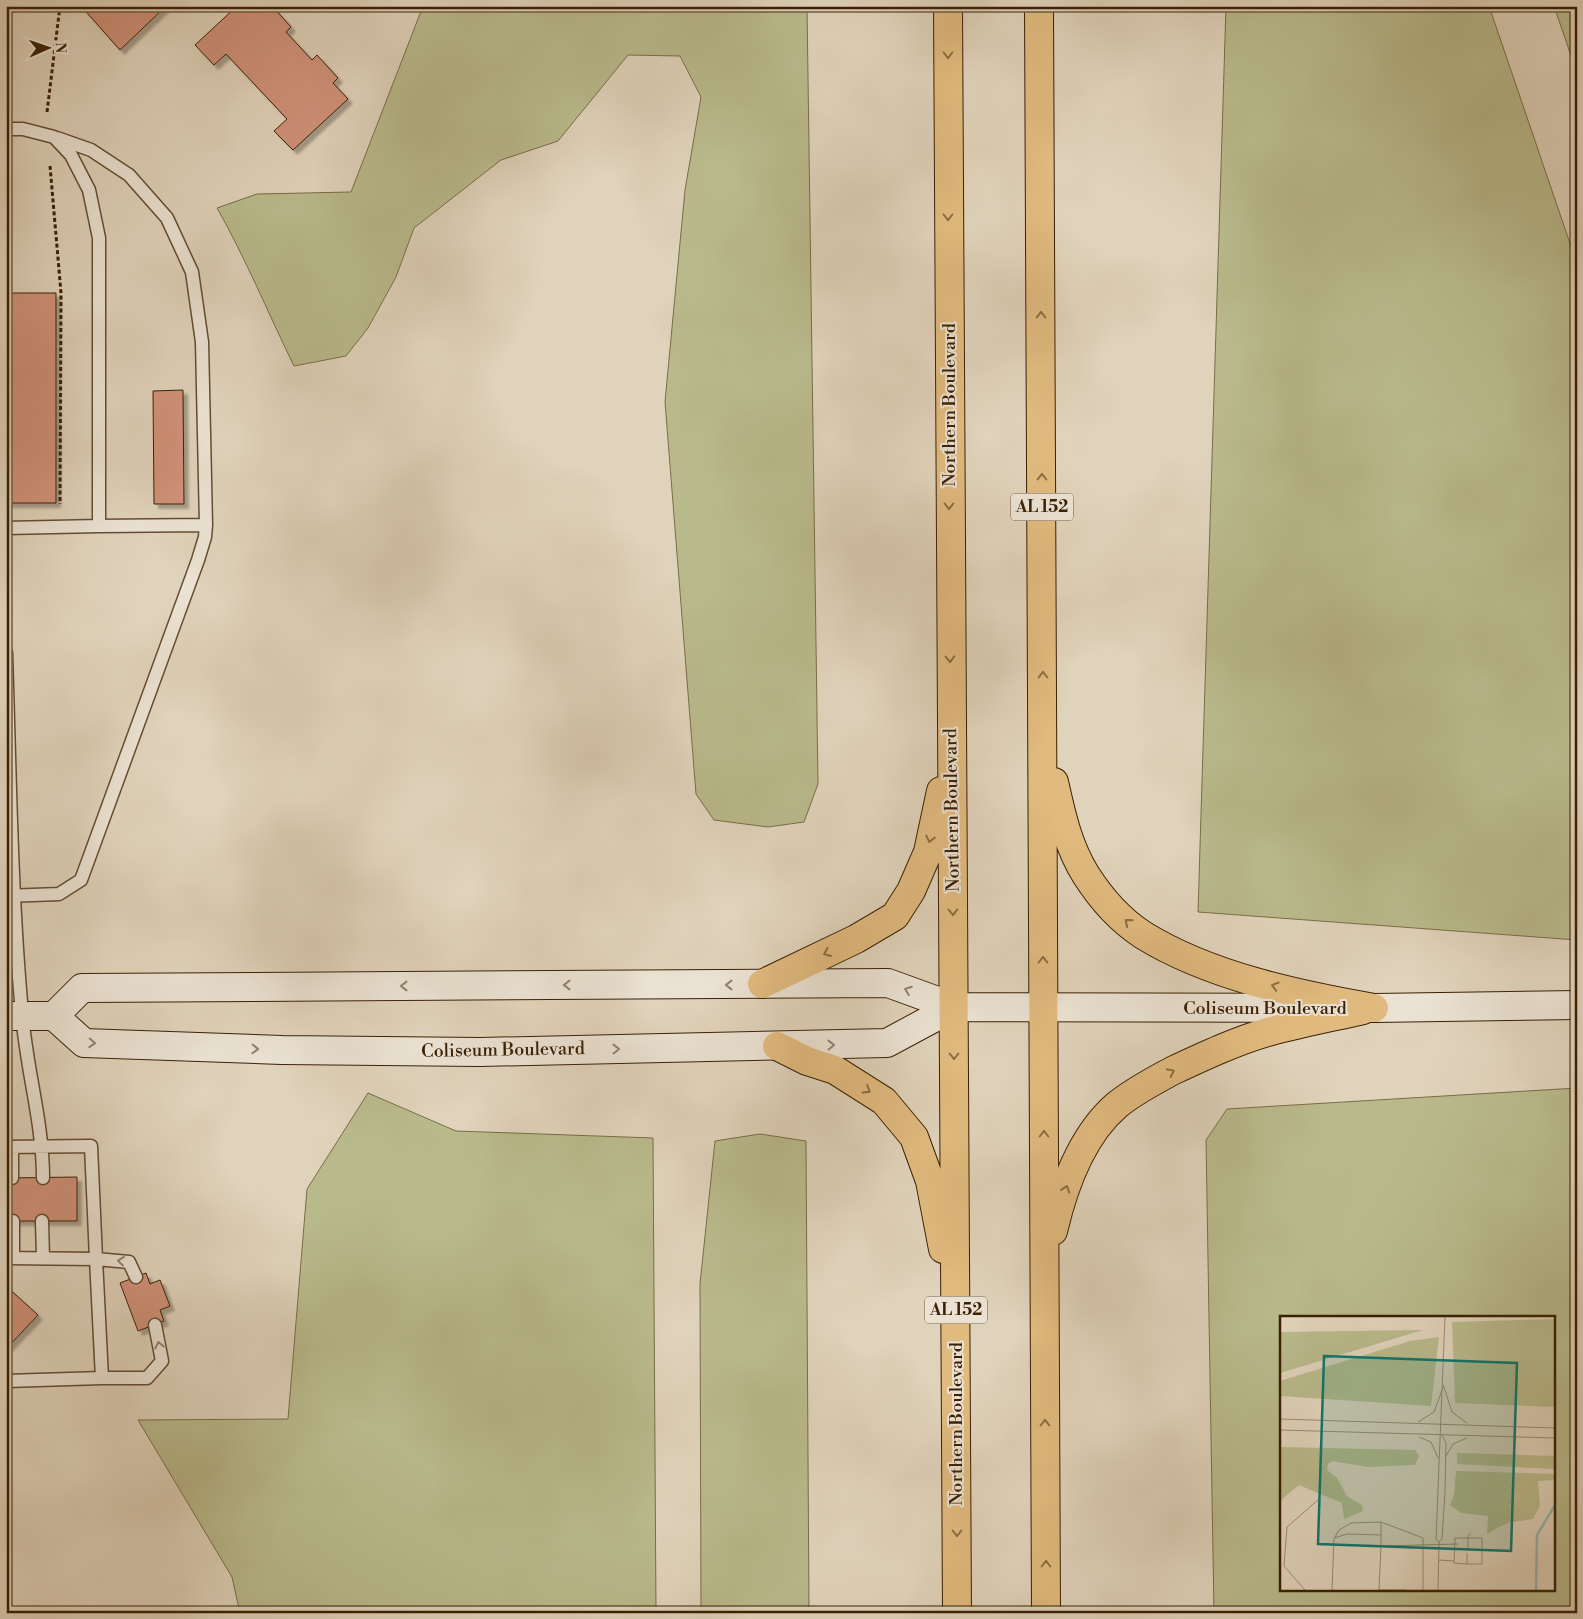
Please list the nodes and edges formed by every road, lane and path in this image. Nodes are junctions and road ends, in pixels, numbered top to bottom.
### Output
1 (60, 6) edge
2 (948, 6) edge
3 (1039, 6) edge
4 (6, 129) edge
5 (50, 136) junction
6 (206, 525) junction
7 (60, 526) junction
8 (99, 526) junction
9 (6, 528) edge
10 (6, 653) edge
11 (1043, 707) junction
12 (951, 740) junction
13 (10, 896) edge
14 (762, 984) junction
15 (1577, 1005) edge
16 (954, 1007) junction
17 (1044, 1008) junction
18 (1374, 1008) junction
19 (14, 1015) edge
20 (54, 1016) junction
21 (777, 1046) junction
22 (43, 1146) junction
23 (9, 1147) edge
24 (12, 1178) dead end
25 (43, 1178) dead end
26 (13, 1221) dead end
27 (42, 1221) dead end
28 (10, 1258) edge
29 (43, 1258) junction
30 (96, 1259) junction
31 (1044, 1270) junction
32 (136, 1277) dead end
33 (956, 1311) junction
34 (155, 1325) dead end
35 (102, 1378) junction
36 (6, 1381) edge
37 (957, 1613) edge
38 (1046, 1613) edge

1 - 5 path
2 -> 12 highway, Northern Boulevard / AL 152
11 -> 3 highway, AL 152
4 - 5 lane
5 - 6 lane
5 - 7 path
5 - 8 lane
6 - 8 lane
6 - 13 lane
7 - 8 lane
7 - 9 lane
10 - 13 lane
17 -> 11 highway, AL 152
18 -> 11 highway
12 -> 14 highway
12 -> 16 highway, Northern Boulevard / AL 152
13 - 19 lane
16 -> 14 main road, Coliseum Boulevard
14 -> 20 main road, Coliseum Boulevard
15 - 18 main road, Coliseum Boulevard
16 - 17 main road, Coliseum Boulevard
21 -> 16 main road, Coliseum Boulevard
16 -> 33 highway, Northern Boulevard / AL 152
17 - 18 main road, Coliseum Boulevard
31 -> 17 highway, AL 152
31 -> 18 highway
19 - 20 main road
19 - 22 lane
20 -> 21 main road, Coliseum Boulevard
21 -> 33 highway
22 - 23 lane
22 - 25 lane
22 - 30 lane
23 - 24 lane
26 - 28 lane
27 - 29 lane
28 - 29 lane
29 - 30 lane
32 -> 30 lane
30 - 35 lane
38 -> 31 highway, AL 152
33 -> 37 highway, Northern Boulevard / AL 152
35 -> 34 lane
35 - 36 lane

